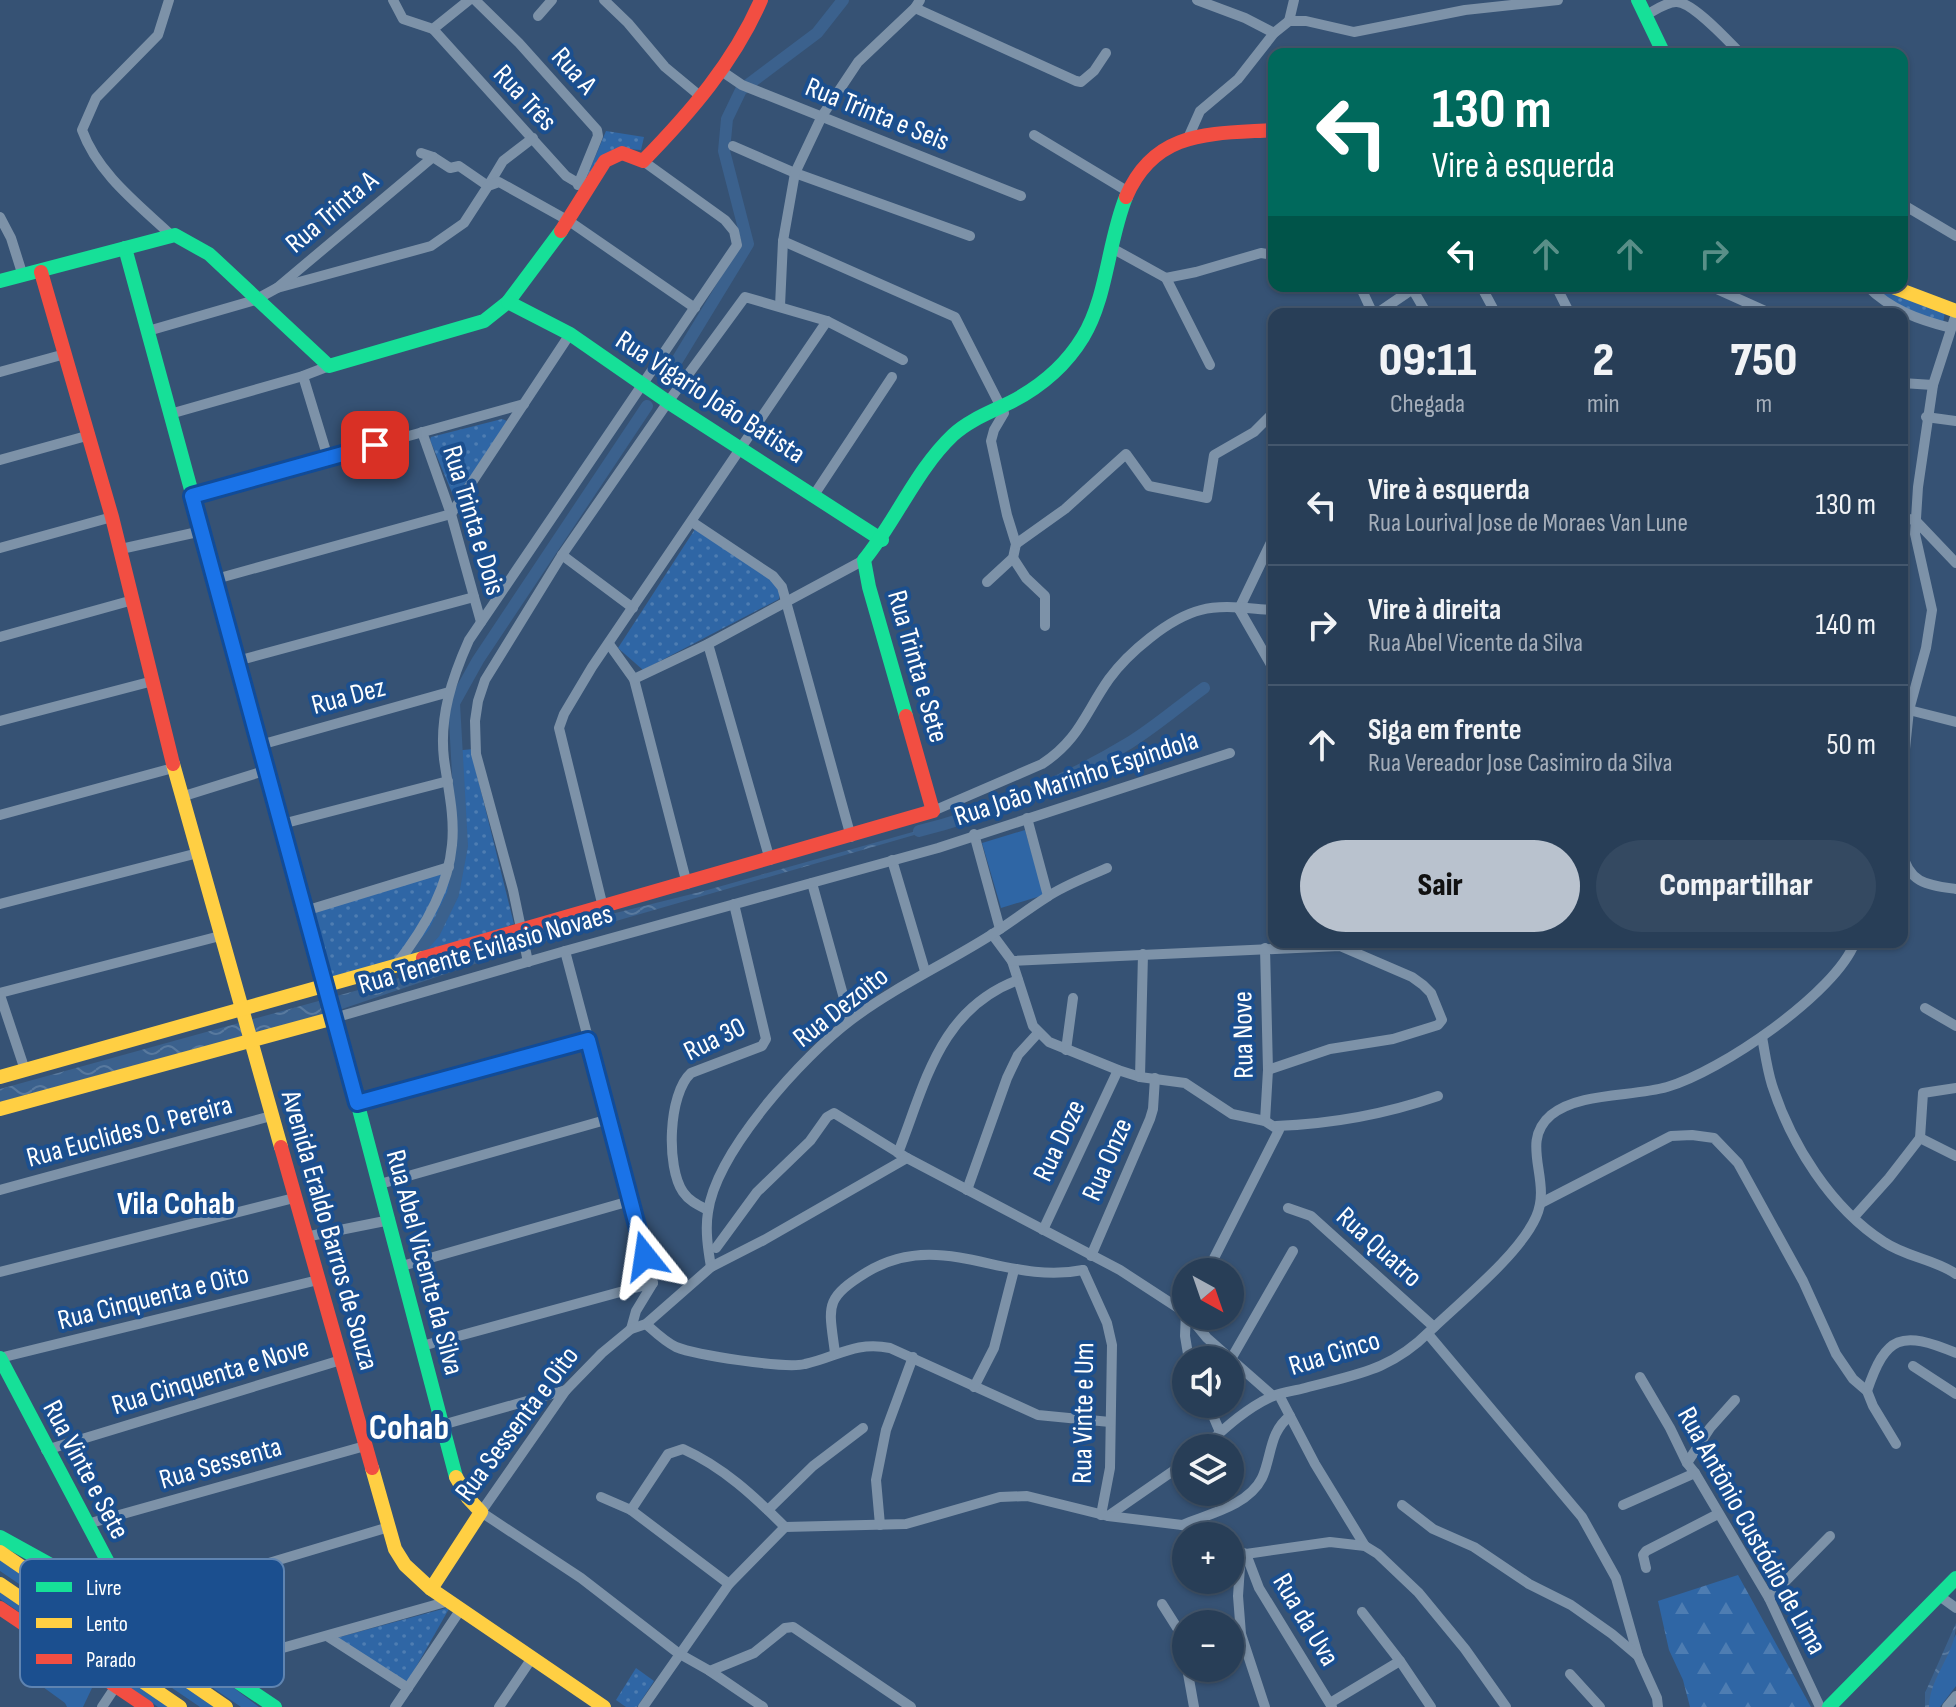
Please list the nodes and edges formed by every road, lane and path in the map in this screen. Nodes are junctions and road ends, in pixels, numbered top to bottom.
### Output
1 (169, 0) edge
2 (393, 0) edge
3 (472, 0) edge
4 (552, 0) edge
5 (604, 0) edge
6 (761, 0) edge
7 (1197, 0) edge
8 (1294, 0) edge
9 (1558, 0) edge
10 (1638, 0) edge
11 (918, 4) edge
12 (1465, 5) edge
13 (1646, 15) junction
14 (538, 16) dead end
15 (1289, 21) junction
16 (433, 29) junction
17 (1274, 33) junction
18 (1661, 48) edge
19 (1735, 48) edge
20 (1106, 53) dead end
21 (720, 70) junction
22 (700, 96) junction
23 (822, 116) junction
24 (1268, 131) edge
25 (1034, 135) dead end
26 (533, 138) junction
27 (1188, 138) junction
28 (733, 146) dead end
29 (421, 153) dead end
30 (433, 157) junction
31 (643, 161) junction
32 (795, 173) junction
33 (488, 186) junction
34 (584, 187) junction
35 (1127, 191) junction
36 (1021, 196) dead end
37 (1908, 208) edge
38 (0, 217) edge
39 (569, 221) junction
40 (170, 236) junction
41 (970, 236) dead end
42 (1956, 236) edge
43 (783, 241) junction
44 (1110, 247) junction
45 (125, 248) junction
46 (1268, 254) edge
47 (313, 258) junction
48 (41, 272) junction
49 (326, 275) junction
50 (23, 276) junction
51 (1166, 278) junction
52 (0, 281) edge
53 (277, 288) junction
54 (1409, 292) edge
55 (1723, 292) edge
56 (1874, 292) edge
57 (1905, 292) edge
58 (256, 299) junction
59 (508, 302) junction
60 (780, 306) junction
61 (695, 308) junction
62 (1384, 308) edge
63 (1759, 308) edge
64 (1895, 308) edge
65 (1956, 313) edge
66 (1908, 316) edge
67 (827, 321) junction
68 (1951, 328) junction
69 (148, 331) junction
70 (570, 334) junction
71 (65, 354) junction
72 (903, 360) dead end
73 (1210, 365) dead end
74 (329, 366) junction
75 (0, 372) edge
76 (303, 376) junction
77 (892, 377) dead end
78 (643, 383) junction
79 (1908, 383) edge
80 (1933, 385) junction
81 (668, 402) junction
82 (524, 404) junction
83 (1000, 406) junction
84 (170, 414) junction
85 (1926, 417) junction
86 (1268, 418) edge
87 (1956, 421) edge
88 (422, 432) junction
89 (90, 435) junction
90 (740, 449) junction
91 (328, 458) junction
92 (0, 460) edge
93 (814, 495) junction
94 (192, 496) junction
95 (451, 514) junction
96 (112, 517) junction
97 (1908, 519) edge
98 (1915, 520) junction
99 (692, 522) junction
100 (202, 531) junction
101 (882, 540) junction
102 (1016, 544) junction
103 (0, 548) edge
104 (121, 549) junction
105 (1268, 549) edge
106 (562, 555) junction
107 (1013, 558) junction
108 (864, 560) junction
109 (1956, 563) edge
110 (216, 579) junction
111 (987, 582) dead end
112 (474, 597) junction
113 (133, 600) junction
114 (786, 602) junction
115 (633, 608) junction
116 (1239, 609) junction
117 (1268, 610) edge
118 (481, 622) junction
119 (1045, 626) dead end
120 (0, 637) edge
121 (609, 644) junction
122 (708, 644) junction
123 (1268, 660) edge
124 (237, 661) junction
125 (634, 679) junction
126 (153, 681) junction
127 (449, 692) junction
128 (1909, 710) junction
129 (1908, 714) edge
130 (0, 721) edge
131 (1956, 722) edge
132 (260, 745) junction
133 (1230, 753) dead end
134 (173, 768) junction
135 (267, 770) junction
136 (448, 781) junction
137 (181, 797) junction
138 (933, 811) junction
139 (0, 815) edge
140 (1027, 818) junction
141 (282, 824) junction
142 (974, 834) junction
143 (851, 837) junction
144 (938, 848) joint
145 (198, 853) junction
146 (770, 860) junction
147 (892, 860) junction
148 (449, 867) junction
149 (1107, 868) dead end
150 (1908, 868) edge
151 (812, 883) junction
152 (687, 884) junction
153 (1956, 889) edge
154 (1048, 896) junction
155 (0, 904) edge
156 (734, 904) junction
157 (603, 907) junction
158 (305, 911) junction
159 (996, 931) junction
160 (522, 932) junction
161 (220, 936) junction
162 (1265, 948) junction
163 (1268, 948) edge
164 (1346, 948) edge
165 (1852, 948) edge
166 (565, 951) junction
167 (1143, 954) junction
168 (1012, 961) junction
169 (528, 962) junction
170 (394, 967) junction
171 (925, 971) junction
172 (1018, 980) junction
173 (327, 992) junction
174 (0, 994) edge
175 (1073, 998) dead end
176 (1925, 1008) dead end
177 (242, 1015) junction
178 (333, 1016) junction
179 (850, 1020) junction
180 (1956, 1026) edge
181 (1038, 1033) junction
182 (1762, 1037) junction
183 (249, 1038) junction
184 (588, 1040) junction
185 (1066, 1050) junction
186 (25, 1070) junction
187 (1118, 1070) junction
188 (1268, 1070) junction
189 (0, 1077) edge
190 (1140, 1077) junction
191 (1155, 1078) junction
192 (1956, 1088) edge
193 (1438, 1096) dead end
194 (357, 1103) junction
195 (0, 1109) edge
196 (271, 1116) junction
197 (609, 1119) junction
198 (1265, 1121) junction
199 (1278, 1128) junction
200 (1920, 1138) junction
201 (903, 1156) junction
202 (1956, 1156) edge
203 (380, 1184) junction
204 (0, 1190) edge
205 (967, 1190) junction
206 (294, 1198) junction
207 (630, 1201) junction
208 (1541, 1203) junction
209 (1288, 1208) dead end
210 (708, 1210) junction
211 (1854, 1217) junction
212 (390, 1220) junction
213 (1043, 1230) junction
214 (305, 1237) junction
215 (716, 1248) dead end
216 (1293, 1251) dead end
217 (1089, 1256) junction
218 (1214, 1258) edge
219 (402, 1266) junction
220 (711, 1267) junction
221 (1014, 1270) junction
222 (1083, 1270) junction
223 (0, 1272) edge
224 (1956, 1274) edge
225 (318, 1280) junction
226 (653, 1283) junction
227 (1172, 1303) edge
228 (646, 1324) junction
229 (631, 1329) junction
230 (1201, 1330) edge
231 (1431, 1330) junction
232 (422, 1346) junction
233 (1216, 1346) edge
234 (1238, 1346) edge
235 (835, 1353) junction
236 (1956, 1353) edge
237 (913, 1357) junction
238 (0, 1358) edge
239 (341, 1360) junction
240 (1913, 1366) dead end
241 (1244, 1369) edge
242 (1640, 1377) dead end
243 (974, 1387) junction
244 (566, 1390) junction
245 (1867, 1391) junction
246 (1956, 1394) edge
247 (1276, 1395) junction
248 (1735, 1400) dead end
249 (1290, 1416) junction
250 (1214, 1418) edge
251 (1110, 1422) junction
252 (442, 1425) junction
253 (863, 1428) dead end
254 (1220, 1432) joint
255 (1896, 1444) dead end
256 (365, 1446) junction
257 (46, 1450) junction
258 (1687, 1463) junction
259 (1172, 1471) edge
260 (1695, 1473) junction
261 (601, 1497) dead end
262 (1402, 1505) dead end
263 (1623, 1505) dead end
264 (631, 1510) junction
265 (768, 1510) junction
266 (481, 1512) junction
267 (1718, 1514) junction
268 (1105, 1516) junction
269 (1189, 1522) edge
270 (87, 1524) junction
271 (1172, 1524) edge
272 (880, 1525) junction
273 (389, 1527) junction
274 (785, 1527) junction
275 (1830, 1536) dead end
276 (0, 1537) edge
277 (1365, 1546) junction
278 (1244, 1550) edge
279 (0, 1552) edge
280 (40, 1559) edge
281 (106, 1559) edge
282 (282, 1559) edge
283 (1244, 1560) edge
284 (20, 1566) edge
285 (1646, 1568) dead end
286 (1956, 1578) edge
287 (0, 1584) edge
288 (729, 1584) junction
289 (431, 1589) junction
290 (1238, 1594) edge
291 (1938, 1595) junction
292 (20, 1598) edge
293 (1769, 1598) junction
294 (1162, 1604) dead end
295 (455, 1605) junction
296 (0, 1608) edge
297 (1955, 1608) edge
298 (1362, 1612) dead end
299 (1172, 1620) edge
300 (20, 1621) edge
301 (327, 1636) junction
302 (284, 1648) edge
303 (678, 1653) junction
304 (1638, 1656) junction
305 (532, 1658) junction
306 (1400, 1661) junction
307 (710, 1671) junction
308 (1570, 1674) dead end
309 (1190, 1682) edge
310 (115, 1687) edge
311 (117, 1687) edge
312 (151, 1687) edge
313 (197, 1687) edge
314 (245, 1687) edge
315 (408, 1688) junction
316 (1956, 1696) edge
317 (1331, 1705) edge
318 (102, 1707) edge
319 (147, 1707) edge
320 (180, 1707) edge
321 (226, 1707) edge
322 (275, 1707) edge
323 (395, 1707) edge
324 (499, 1707) edge
325 (604, 1707) edge
326 (643, 1707) edge
327 (763, 1707) edge
328 (911, 1707) edge
329 (1194, 1707) edge
330 (1265, 1707) edge
331 (1431, 1707) edge
332 (1506, 1707) edge
333 (1600, 1707) edge
334 (1658, 1707) edge
335 (1820, 1707) edge
336 (1829, 1707) edge
337 (1947, 1707) edge

1 - 40 street
2 - 16 street
3 - 16 street
3 - 34 street, Rua A
4 - 14 street
5 - 22 street
6 - 21 main road
7 - 17 street
8 - 15 street
9 - 12 street
10 - 13 main road
11 - 20 street
11 - 23 street
12 - 15 street
13 - 18 main road
13 - 19 street
15 - 17 street
16 - 26 street, Rua Três
17 - 27 street
21 - 22 main road
21 - 23 street, Rua Trinta e Seis
22 - 31 main road
23 - 32 street
23 - 36 street, Rua Trinta e Seis
24 - 27 main road
25 - 35 street
26 - 33 street
26 - 34 street, Rua Três
27 - 35 main road
28 - 32 street
29 - 30 street
30 - 33 street
30 - 47 street, Rua Trinta A
31 - 34 main road
31 - 61 street
32 - 41 street
32 - 43 street
33 - 39 street
33 - 49 street
34 - 39 main road
35 - 44 main road, Rua Trinta e Sete
37 - 42 street
38 - 50 street
39 - 59 main road
39 - 61 street
40 - 45 main road
40 - 58 main road
43 - 60 street
43 - 83 street
44 - 51 street
44 - 83 main road, Rua Trinta e Sete
45 - 48 main road
45 - 69 main road, Rua Abel Vicente da Silva
46 - 51 street
47 - 49 street
47 - 53 street, Rua Trinta A
48 - 50 main road
48 - 71 main road
49 - 53 street
50 - 52 main road
51 - 73 street
53 - 58 street, Rua Trinta A
54 - 62 street
55 - 63 street
56 - 64 street
57 - 65 main road
58 - 69 street, Rua Trinta A
58 - 74 main road
59 - 70 main road, Rua Vigario João Batista
59 - 74 main road
60 - 67 street
60 - 81 street
61 - 78 street
65 - 68 street
66 - 68 street
67 - 72 street
67 - 90 street
68 - 80 street
69 - 84 main road, Rua Abel Vicente da Silva
70 - 78 main road, Rua Vigario João Batista
70 - 82 street
71 - 75 street
71 - 89 main road
74 - 76 street
76 - 84 street
76 - 91 street
77 - 93 street
78 - 81 main road, Rua Vigario João Batista
78 - 118 street
79 - 80 street
80 - 85 street
81 - 90 main road, Rua Vigario João Batista
81 - 106 street
82 - 88 street
82 - 95 street
83 - 101 main road, Rua Trinta e Sete
83 - 102 street
84 - 94 main road, Rua Abel Vicente da Silva
85 - 87 street
85 - 98 street
86 - 102 street
88 - 91 street
88 - 95 street, Rua Trinta e Dois
89 - 92 street
89 - 96 main road
90 - 93 main road, Rua Vigario João Batista
90 - 99 street
91 - 94 street
93 - 101 main road, Rua Vigario João Batista
94 - 100 main road, Rua Abel Vicente da Silva
95 - 110 street
95 - 112 street, Rua Trinta e Dois
96 - 103 street
96 - 104 main road
97 - 98 street
98 - 109 street
98 - 128 street
99 - 114 street
99 - 115 street
100 - 104 street
100 - 110 main road, Rua Abel Vicente da Silva
101 - 108 main road, Rua Trinta e Sete
102 - 107 street
104 - 113 main road
105 - 116 street
106 - 115 street
106 - 160 street
107 - 111 street
107 - 119 street
108 - 114 street
108 - 138 main road, Rua Trinta e Sete
110 - 124 main road, Rua Abel Vicente da Silva
112 - 118 street, Rua Trinta e Dois
112 - 124 street
113 - 120 street
113 - 126 main road
114 - 122 street
114 - 143 street
115 - 121 street
116 - 117 street
116 - 123 street
116 - 138 street
118 - 127 street
121 - 125 street
121 - 157 street
122 - 125 street
122 - 146 street
124 - 132 main road, Rua Abel Vicente da Silva
125 - 152 street
126 - 130 street
126 - 134 main road
127 - 132 street, Rua Dez
127 - 136 street
128 - 129 street
128 - 131 street
132 - 135 main road, Rua Abel Vicente da Silva
133 - 140 street, Rua João Marinho Espindola
134 - 137 main road
134 - 139 street
135 - 137 street
135 - 141 main road, Rua Abel Vicente da Silva
136 - 141 street
136 - 148 street
137 - 145 main road
138 - 143 main road
140 - 142 street, Rua João Marinho Espindola
140 - 154 street
141 - 158 main road, Rua Abel Vicente da Silva
142 - 144 street, Rua João Marinho Espindola
142 - 159 street
143 - 146 main road
144 - 147 street, Rua Tenente Evilasio Novaes
145 - 155 street
145 - 161 main road, Avenida Eraldo Barros de Souza
146 - 152 main road
147 - 151 street, Rua Tenente Evilasio Novaes
147 - 171 street
148 - 158 street
148 - 170 street
149 - 154 street, Rua Dezoito
150 - 153 street
151 - 156 street, Rua Tenente Evilasio Novaes
151 - 179 street
152 - 157 main road
154 - 159 street, Rua Dezoito
156 - 166 street, Rua Tenente Evilasio Novaes
156 - 210 street, Rua 30
157 - 160 main road
158 - 173 main road, Rua Abel Vicente da Silva
159 - 168 street
159 - 171 street, Rua Dezoito
160 - 169 street
160 - 170 main road
161 - 174 street
161 - 177 main road, Avenida Eraldo Barros de Souza
162 - 163 street
162 - 167 street
162 - 188 street, Rua Nove
164 - 188 street
165 - 182 street
166 - 169 street, Rua Tenente Evilasio Novaes
166 - 184 street
167 - 168 street
167 - 190 street
168 - 172 street
169 - 178 street, Rua Tenente Evilasio Novaes
170 - 173 main road
171 - 179 street, Rua Dezoito
172 - 181 street
172 - 201 street
173 - 177 main road
173 - 178 main road, Rua Abel Vicente da Silva
174 - 186 street
175 - 185 street
176 - 180 street
177 - 183 main road, Avenida Eraldo Barros de Souza
177 - 186 main road
178 - 183 main road, Rua Tenente Evilasio Novaes
178 - 194 main road, Rua Abel Vicente da Silva
179 - 210 street, Rua Dezoito
181 - 185 street
181 - 205 street
182 - 208 street
182 - 211 street
183 - 195 main road, Rua Tenente Evilasio Novaes
183 - 196 main road, Avenida Eraldo Barros de Souza
184 - 194 street
184 - 197 street
185 - 187 street
186 - 189 main road
187 - 190 street
187 - 213 street, Rua Doze
188 - 198 street, Rua Nove
190 - 191 street
191 - 198 street
191 - 217 street, Rua Onze
192 - 200 street
193 - 199 street
194 - 203 main road, Rua Abel Vicente da Silva
196 - 204 street, Rua Euclides O. Pereira
196 - 206 main road, Avenida Eraldo Barros de Souza
197 - 203 street
197 - 207 street
198 - 199 street
199 - 218 street
200 - 202 street
200 - 211 street
201 - 205 street
201 - 215 street
201 - 220 street, Rua Sessenta e Oito
203 - 212 main road, Rua Abel Vicente da Silva
205 - 213 street
206 - 214 main road, Avenida Eraldo Barros de Souza
206 - 223 street
207 - 219 street
207 - 226 street
208 - 231 street, Rua Cinco
208 - 245 street
209 - 231 street, Rua Quatro
210 - 220 street, Rua Dezoito
211 - 224 street
212 - 214 street
212 - 219 main road, Rua Abel Vicente da Silva
213 - 217 street
214 - 225 main road, Avenida Eraldo Barros de Souza
216 - 234 street
217 - 222 street, Rua Onze
217 - 227 street
219 - 232 main road, Rua Abel Vicente da Silva
220 - 228 street, Rua Sessenta e Oito
221 - 222 street
221 - 235 street
221 - 243 street
222 - 251 street, Rua Vinte e Um
225 - 238 street, Rua Cinquenta e Oito
225 - 239 main road, Avenida Eraldo Barros de Souza
226 - 229 street
226 - 232 street
228 - 229 street, Rua Sessenta e Oito
228 - 235 street
229 - 244 street, Rua Sessenta e Oito
230 - 233 street
231 - 247 street, Rua Cinco
231 - 304 street, Rua Quatro
232 - 252 main road, Rua Abel Vicente da Silva
235 - 237 street
236 - 245 street
237 - 243 street
237 - 272 street
238 - 257 main road, Rua Vinte e Sete
239 - 256 main road, Avenida Eraldo Barros de Souza
239 - 257 street, Rua Cinquenta e Nove
240 - 246 street
241 - 247 street
242 - 258 street, Rua Antônio Custódio de Lima
243 - 251 street
244 - 252 street
244 - 266 street, Rua Sessenta e Oito
245 - 255 street
247 - 249 street
247 - 254 street, Rua Cinco
248 - 258 street
249 - 269 street
249 - 277 street
250 - 254 street
251 - 268 street, Rua Vinte e Um
252 - 266 main road, Rua Abel Vicente da Silva
253 - 265 street
256 - 270 street, Rua Sessenta
256 - 273 main road, Avenida Eraldo Barros de Souza
257 - 270 main road, Rua Vinte e Sete
258 - 260 street, Rua Antônio Custódio de Lima
259 - 268 street
260 - 263 street
260 - 267 street, Rua Antônio Custódio de Lima
261 - 264 street
262 - 304 street
264 - 265 street
264 - 288 street
265 - 274 street
266 - 289 main road, Rua Sessenta e Oito
266 - 303 street
267 - 285 street
267 - 293 street, Rua Antônio Custódio de Lima
268 - 271 street
268 - 272 street
270 - 281 main road, Rua Vinte e Sete
272 - 274 street
273 - 282 street
273 - 289 main road, Avenida Eraldo Barros de Souza
274 - 288 street
275 - 293 street
276 - 280 main road
277 - 278 street
277 - 332 street
279 - 284 main road
283 - 317 street, Rua da Uva
286 - 291 main road
287 - 292 main road
288 - 303 street
289 - 295 main road, Avenida Eraldo Barros de Souza
290 - 330 street
291 - 297 street
291 - 336 main road
293 - 335 street, Rua Antônio Custódio de Lima
294 - 299 street
295 - 301 street
295 - 305 main road, Avenida Eraldo Barros de Souza
295 - 315 street
296 - 300 main road
298 - 306 street
301 - 302 street
301 - 315 street
303 - 307 street
303 - 326 street
304 - 334 street, Rua Quatro
305 - 324 street
305 - 325 main road, Avenida Eraldo Barros de Souza
306 - 317 street
306 - 331 street
307 - 327 street
307 - 328 street
308 - 333 street
309 - 329 street
310 - 318 street
311 - 319 main road
312 - 320 main road
313 - 321 main road
314 - 322 main road
315 - 323 street
316 - 337 street

